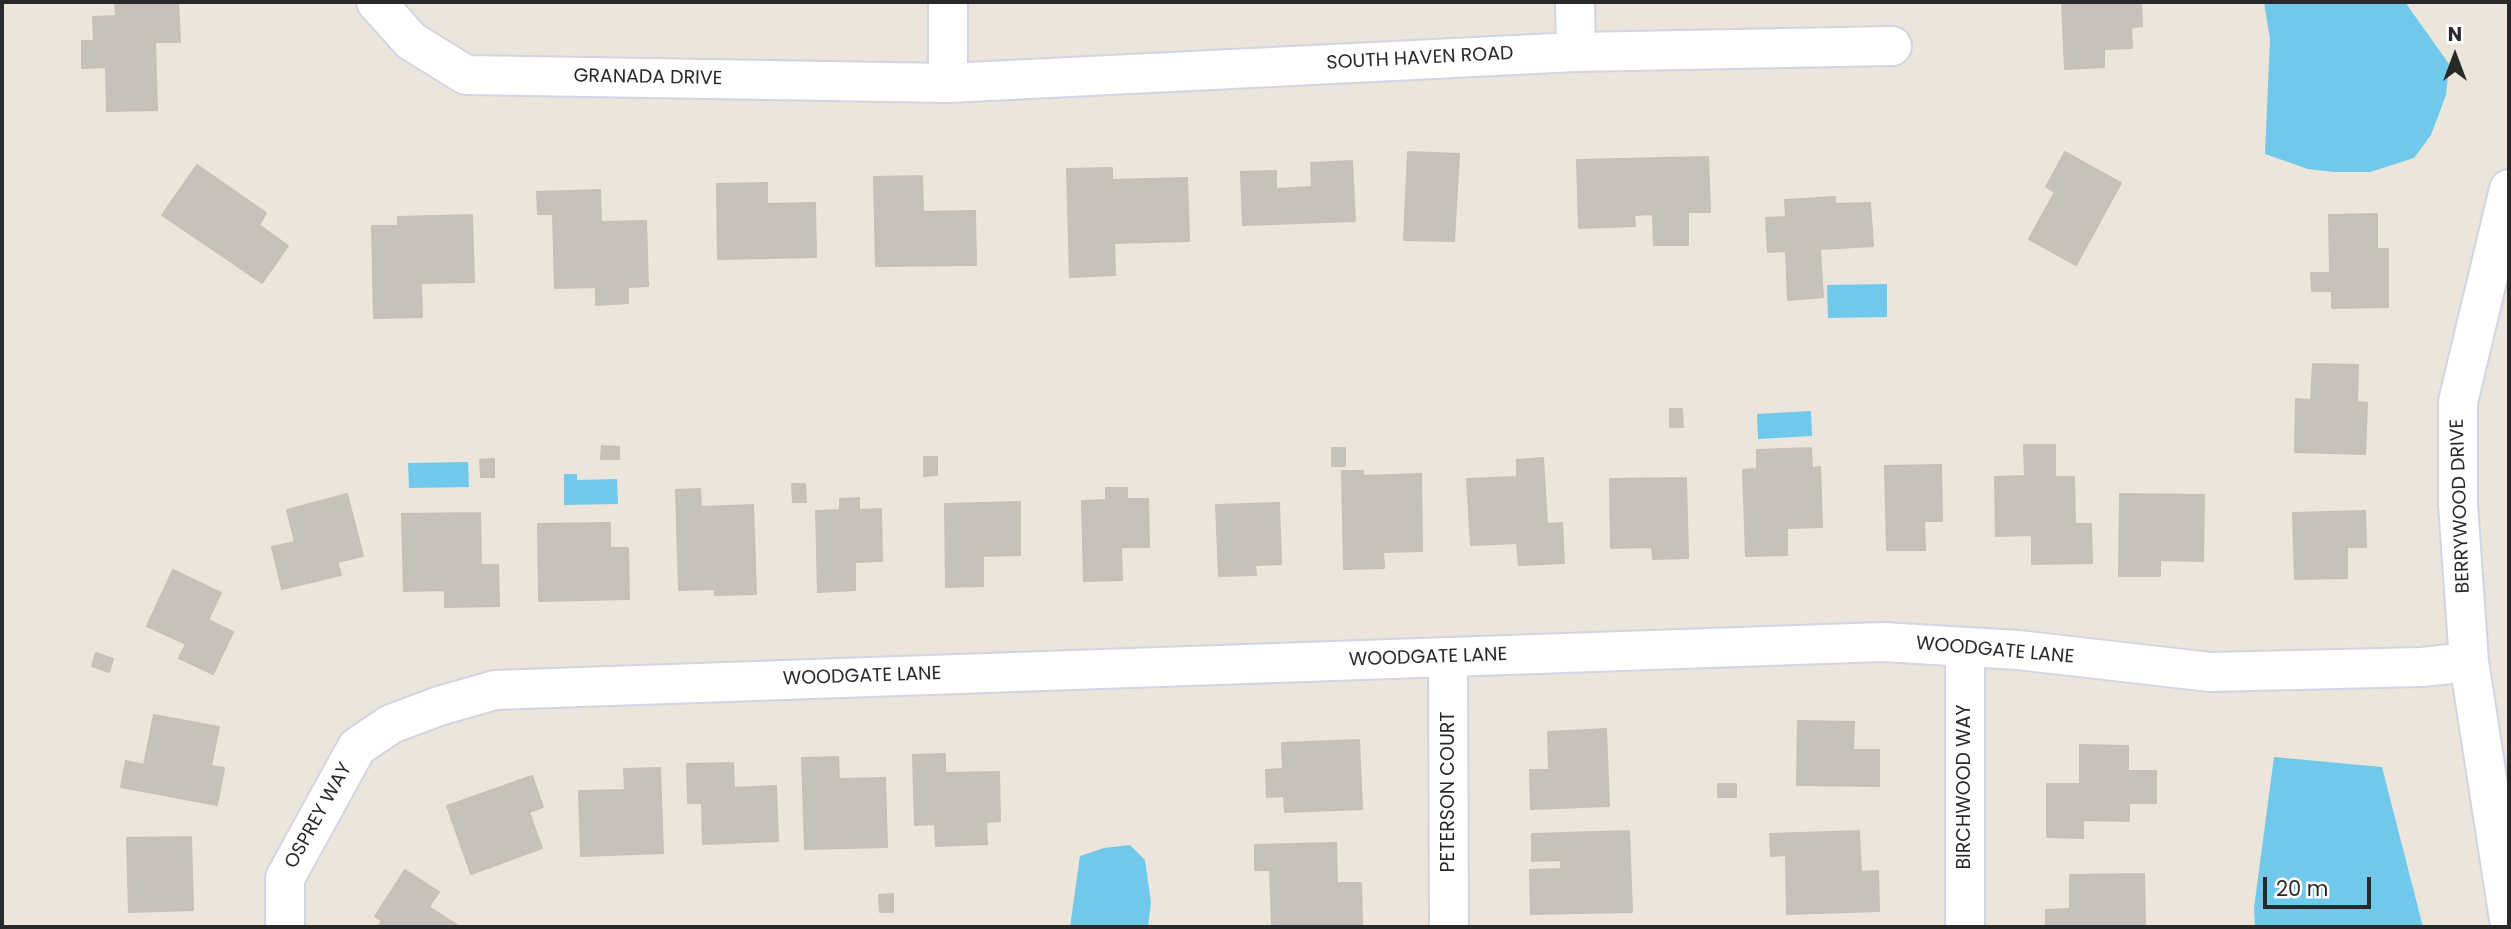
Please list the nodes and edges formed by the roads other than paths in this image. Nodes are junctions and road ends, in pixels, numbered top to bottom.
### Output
1 (376, 2) edge
2 (948, 2) edge
3 (1575, 2) edge
4 (1892, 46) dead end
5 (1576, 52) junction
6 (948, 83) junction
7 (2509, 189) edge
8 (1965, 647) junction
9 (1448, 657) junction
10 (2469, 662) junction
11 (391, 724) joint
12 (2509, 919) edge
13 (285, 927) edge
14 (1449, 927) edge
15 (1965, 927) edge

1 - 6 street, GRANADA DRIVE
2 - 6 street
3 - 5 street
4 - 5 street, SOUTH HAVEN ROAD
5 - 6 street, SOUTH HAVEN ROAD
7 - 10 street, BERRYWOOD DRIVE
8 - 9 street, WOODGATE LANE
8 - 10 street, WOODGATE LANE
8 - 15 street, BIRCHWOOD WAY
9 - 11 street, WOODGATE LANE
9 - 14 street, PETERSON COURT
10 - 12 street, BERRYWOOD DRIVE
11 - 13 street, OSPREY WAY

